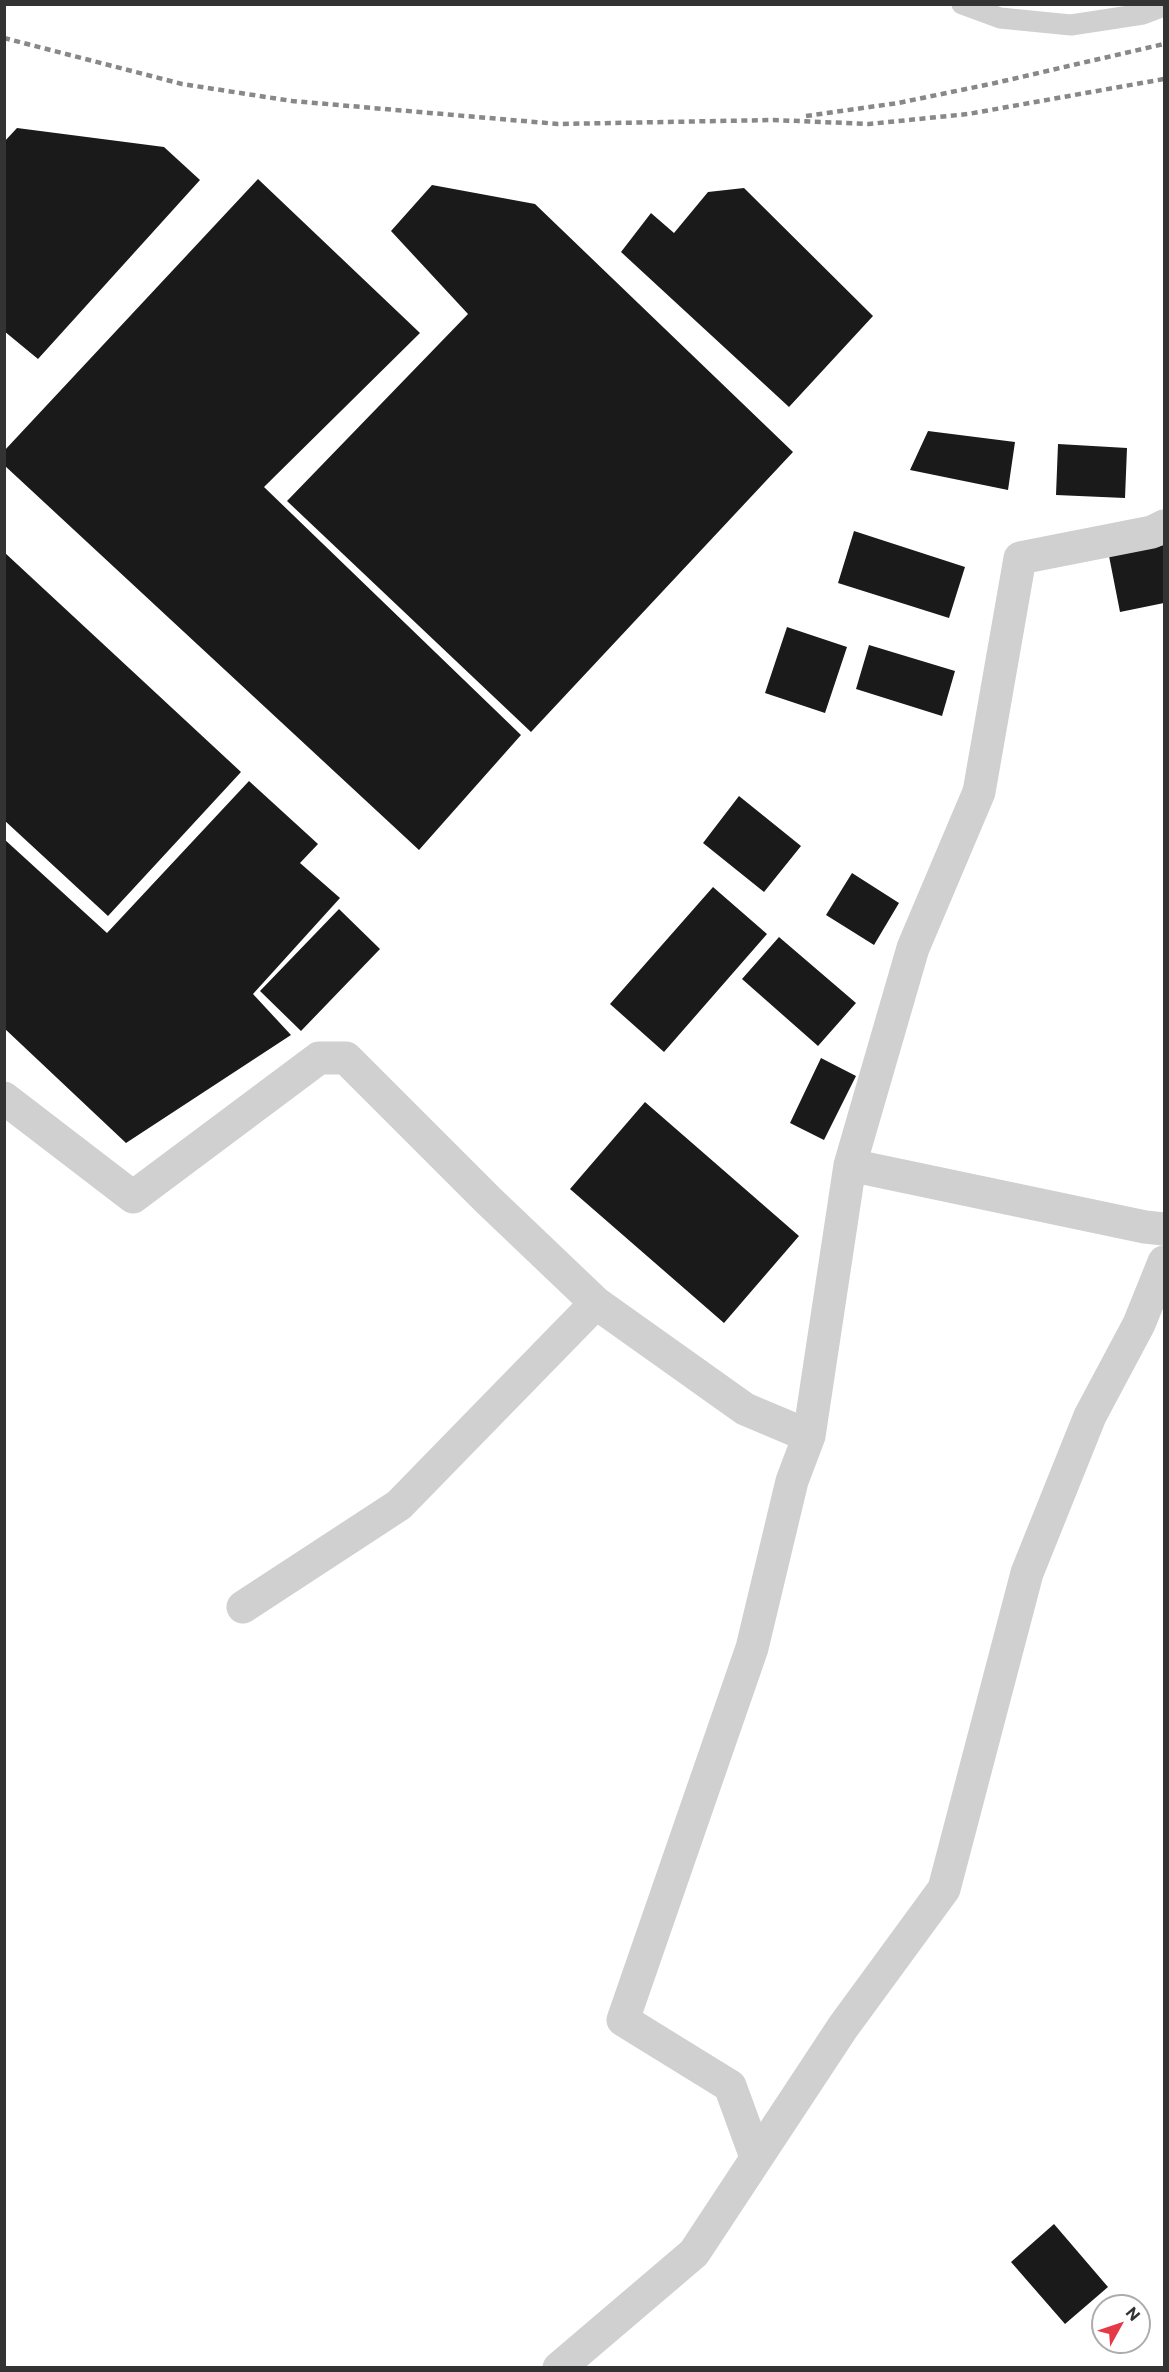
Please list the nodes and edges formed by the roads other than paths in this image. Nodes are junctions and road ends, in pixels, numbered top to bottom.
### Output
1 (962, 4) edge
2 (1164, 6) edge
3 (1164, 526) edge
4 (4, 1098) edge
5 (850, 1165) junction
6 (1164, 1229) edge
7 (1164, 1262) edge
8 (596, 1303) junction
9 (809, 1436) junction
10 (243, 1607) dead end
11 (756, 2157) junction
12 (559, 2367) edge

1 - 2 lane
3 - 5 street
4 - 8 street
5 - 6 street
5 - 9 street
7 - 11 street
8 - 9 street
8 - 10 street
9 - 11 street
11 - 12 street

